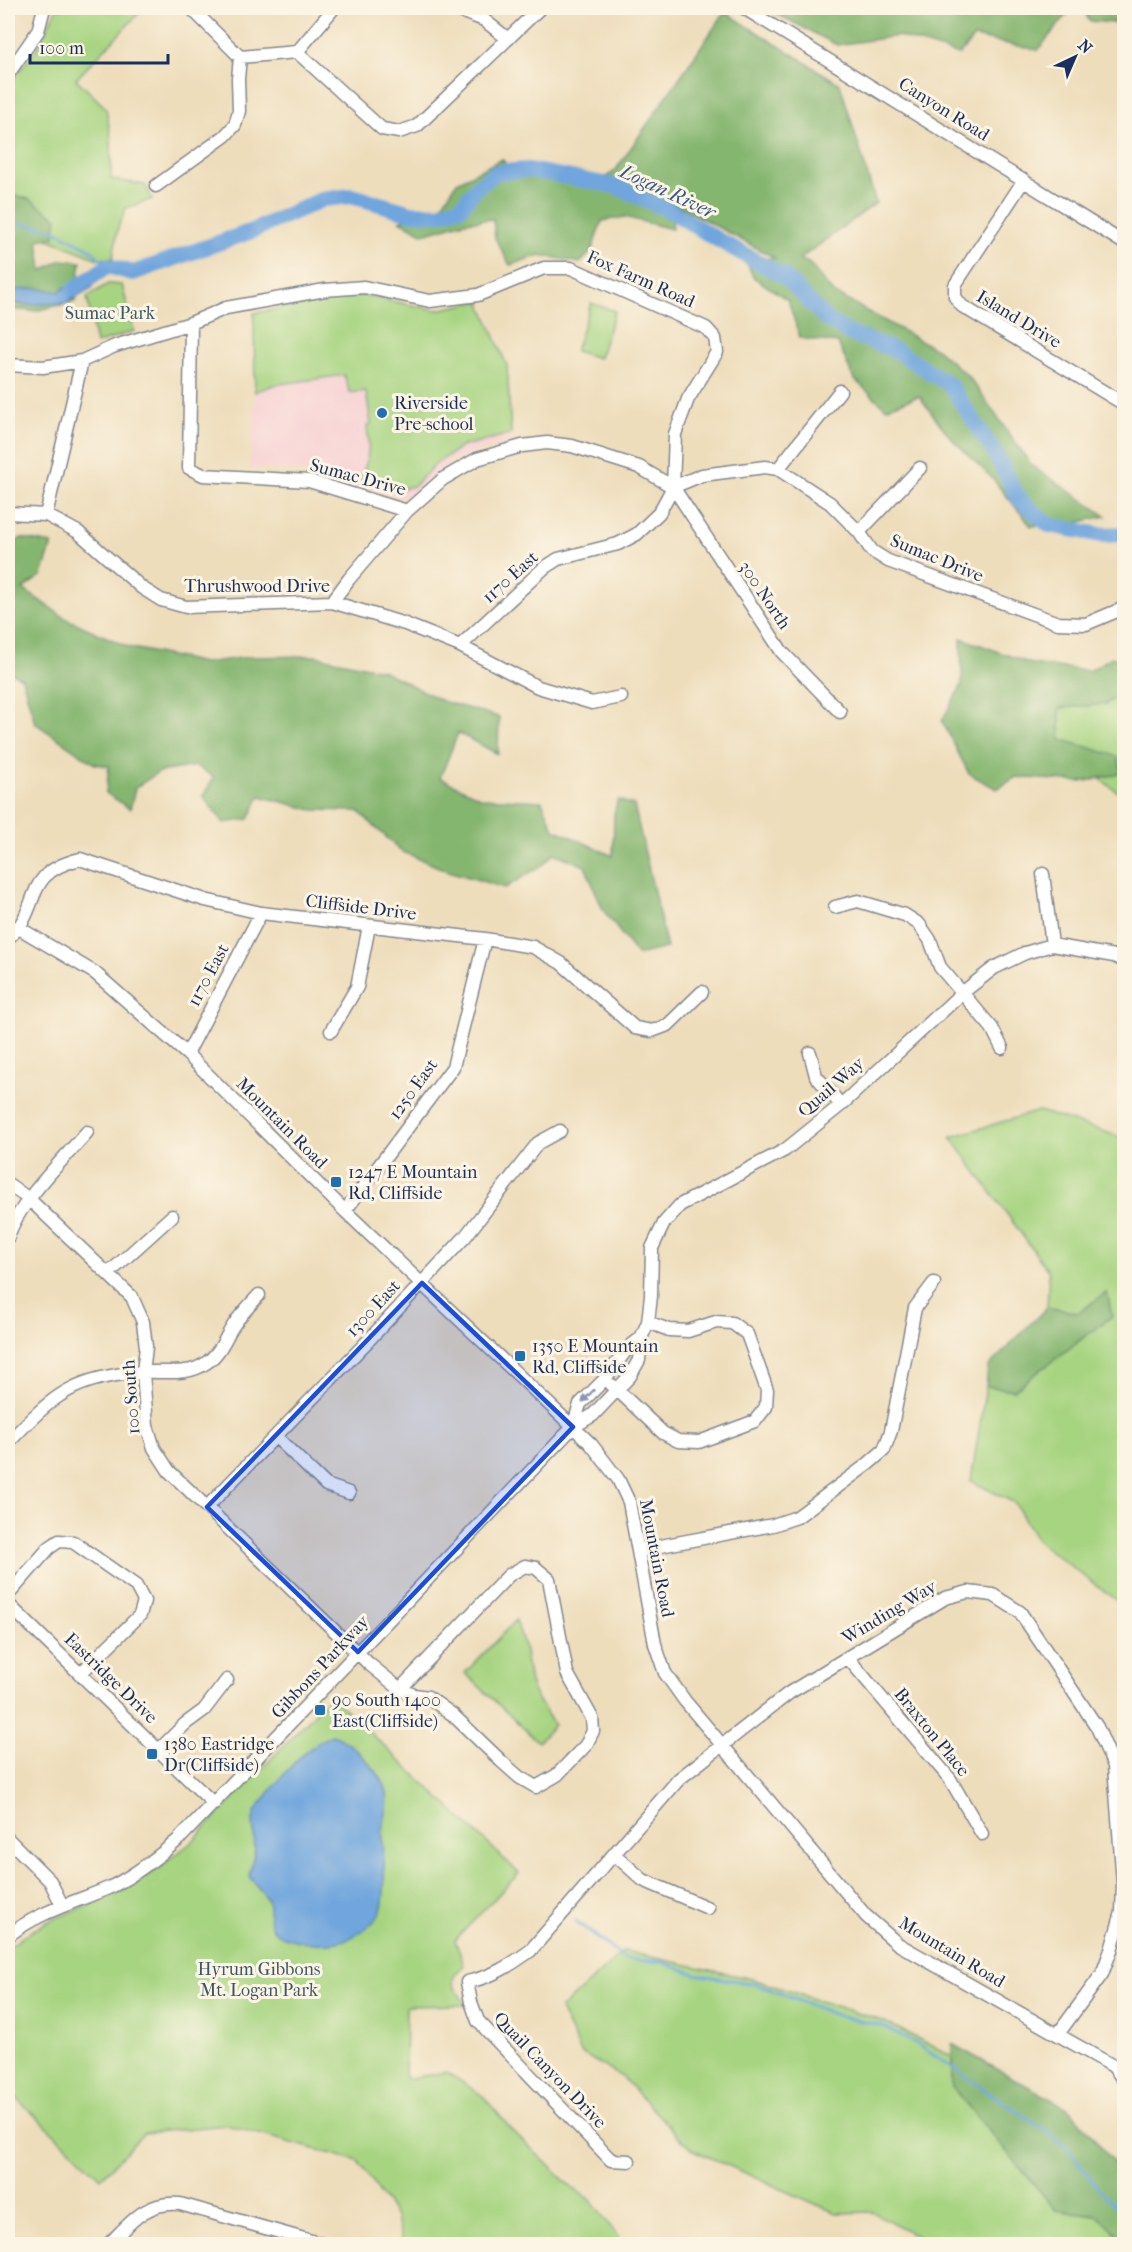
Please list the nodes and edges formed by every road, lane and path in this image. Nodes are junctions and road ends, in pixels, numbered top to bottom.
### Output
1 (44, 8) edge
2 (191, 8) edge
3 (334, 8) edge
4 (452, 8) edge
5 (540, 8) edge
6 (744, 8) edge
7 (508, 39) junction
8 (297, 52) junction
9 (240, 57) junction
10 (8, 74) edge
11 (1024, 180) junction
12 (156, 186) dead end
13 (1125, 243) edge
14 (191, 323) junction
15 (82, 361) junction
16 (8, 365) edge
17 (840, 391) dead end
18 (1125, 404) edge
19 (920, 468) dead end
20 (778, 469) junction
21 (673, 487) junction
22 (407, 511) junction
23 (8, 513) edge
24 (46, 515) junction
25 (859, 532) junction
26 (332, 602) junction
27 (1125, 609) edge
28 (460, 646) junction
29 (621, 697) dead end
30 (840, 712) dead end
31 (1043, 874) dead end
32 (835, 907) dead end
33 (261, 913) junction
34 (369, 926) junction
35 (19, 928) junction
36 (8, 938) edge
37 (485, 939) junction
38 (1052, 945) junction
39 (1125, 961) edge
40 (702, 992) dead end
41 (962, 993) junction
42 (331, 1031) dead end
43 (1002, 1048) dead end
44 (810, 1053) dead end
45 (187, 1054) junction
46 (841, 1105) junction
47 (560, 1131) dead end
48 (87, 1132) dead end
49 (8, 1184) edge
50 (29, 1199) junction
51 (345, 1211) junction
52 (172, 1216) dead end
53 (8, 1237) edge
54 (109, 1273) junction
55 (422, 1283) junction
56 (934, 1283) dead end
57 (259, 1295) dead end
58 (648, 1322) junction
59 (641, 1338) junction
60 (143, 1372) junction
61 (605, 1379) junction
62 (617, 1390) junction
63 (573, 1427) junction
64 (276, 1437) junction
65 (8, 1443) edge
66 (349, 1493) dead end
67 (207, 1507) junction
68 (639, 1550) junction
69 (8, 1595) edge
70 (8, 1604) edge
71 (358, 1652) junction
72 (848, 1658) junction
73 (80, 1674) junction
74 (227, 1680) dead end
75 (400, 1689) junction
76 (723, 1745) junction
77 (159, 1750) junction
78 (214, 1804) junction
79 (982, 1834) dead end
80 (8, 1839) edge
81 (614, 1854) junction
82 (62, 1905) junction
83 (708, 1908) dead end
84 (8, 1936) edge
85 (467, 1982) joint
86 (1058, 2034) junction
87 (1125, 2079) edge
88 (629, 2161) dead end
89 (109, 2244) edge
90 (322, 2244) edge

1 - 10 street
2 - 9 street
3 - 8 street
4 - 7 street
5 - 7 street
6 - 11 street, Canyon Road
7 - 8 street
8 - 9 street
9 - 12 street
11 - 13 street, Canyon Road
11 - 18 street, Island Drive
14 - 15 street, Fox Farm Road
14 - 21 street, Fox Farm Road
14 - 22 street, Sumac Drive
15 - 16 street
15 - 24 street
17 - 20 street
19 - 25 street
20 - 21 street
20 - 25 street, Sumac Drive
21 - 22 street, Sumac Drive
21 - 28 street, 1170 East
21 - 30 street, 300 North
22 - 26 street
23 - 24 street, Thrushwood Drive
24 - 26 street, Thrushwood Drive
25 - 27 street, Sumac Drive
26 - 28 street, Thrushwood Drive
28 - 29 street, Thrushwood Drive
31 - 38 street
32 - 41 street
33 - 34 street, Cliffside Drive
33 - 35 street, Cliffside Drive
33 - 45 street, 1170 East
34 - 37 street, Cliffside Drive
34 - 42 street
35 - 36 street
35 - 45 street, Mountain Road
37 - 40 street, Cliffside Drive
37 - 51 street, 1250 East
38 - 39 street, Quail Way
38 - 41 street, Quail Way
41 - 43 street
41 - 46 street, Quail Way
44 - 46 street
45 - 51 street, Mountain Road
46 - 58 street, Quail Way
47 - 55 street, 1300 East
48 - 50 street
49 - 50 street, 100 South
50 - 53 street
50 - 54 street, 100 South
51 - 55 street, Mountain Road
52 - 54 street
54 - 60 street, 100 South
55 - 63 street, Mountain Road
55 - 64 street, 1300 East
56 - 68 street
57 - 60 street
58 - 59 street, Quail Way
58 - 62 street
59 - 61 street, Quail Way
59 - 62 street, Quail Way
60 - 65 street
60 - 67 street, 100 South
61 - 62 street
61 -> 63 street, Quail Way
62 - 63 street, Quail Way
63 - 68 street, Mountain Road
63 - 71 street, Gibbons Parkway
64 - 66 street
64 - 67 street, 1300 East
67 - 71 street, 100 South
68 - 76 street, Mountain Road
69 - 73 street
70 - 73 street, Eastridge Drive
71 - 75 street, 100 South
71 - 78 street, Gibbons Parkway
72 - 76 street, Winding Way
72 - 79 street, Braxton Place
72 - 86 street, Winding Way
73 - 77 street, Eastridge Drive
74 - 77 street
75 - 75 street
76 - 81 street, Winding Way
76 - 86 street, Mountain Road
77 - 78 street, Eastridge Drive
78 - 82 street, Gibbons Parkway
80 - 82 street
81 - 83 street
81 - 85 street, Winding Way
82 - 84 street, Gibbons Parkway
85 - 88 street, Quail Canyon Drive
86 - 87 street, Mountain Road
89 - 90 street

